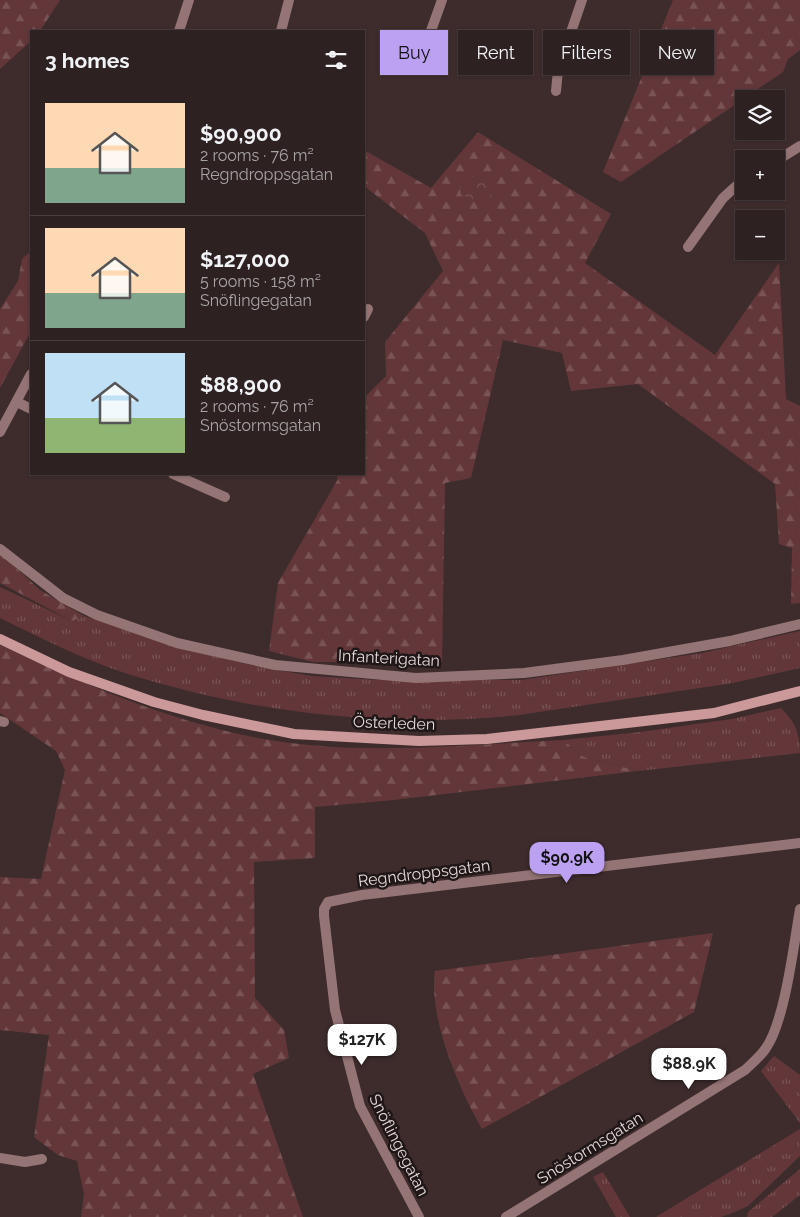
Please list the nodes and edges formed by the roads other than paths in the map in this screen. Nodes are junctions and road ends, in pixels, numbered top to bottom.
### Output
1 (189, 0) edge
2 (289, 0) edge
3 (442, 0) edge
4 (582, 0) edge
5 (180, 30) edge
6 (280, 30) edge
7 (431, 30) edge
8 (556, 91) dead end
9 (800, 146) edge
10 (785, 155) edge
11 (735, 187) edge
12 (688, 246) dead end
13 (30, 376) edge
14 (17, 402) junction
15 (30, 408) edge
16 (0, 432) edge
17 (175, 475) edge
18 (225, 498) dead end
19 (0, 549) edge
20 (800, 624) edge
21 (0, 638) edge
22 (800, 691) edge
23 (800, 843) edge
24 (324, 909) joint
25 (800, 909) edge
26 (0, 1158) edge
27 (42, 1159) dead end
28 (419, 1217) edge
29 (506, 1217) edge

1 - 5 street
2 - 6 street
3 - 7 street
4 - 8 street
9 - 10 street
11 - 12 street
13 - 14 street
14 - 15 street
14 - 16 street
17 - 18 street
19 - 20 street, Infanterigatan
21 - 22 main road, Österleden
23 - 24 street, Regndroppsgatan
24 - 28 street, Snöflingegatan
25 - 29 street, Snöstormsgatan
26 - 27 street

